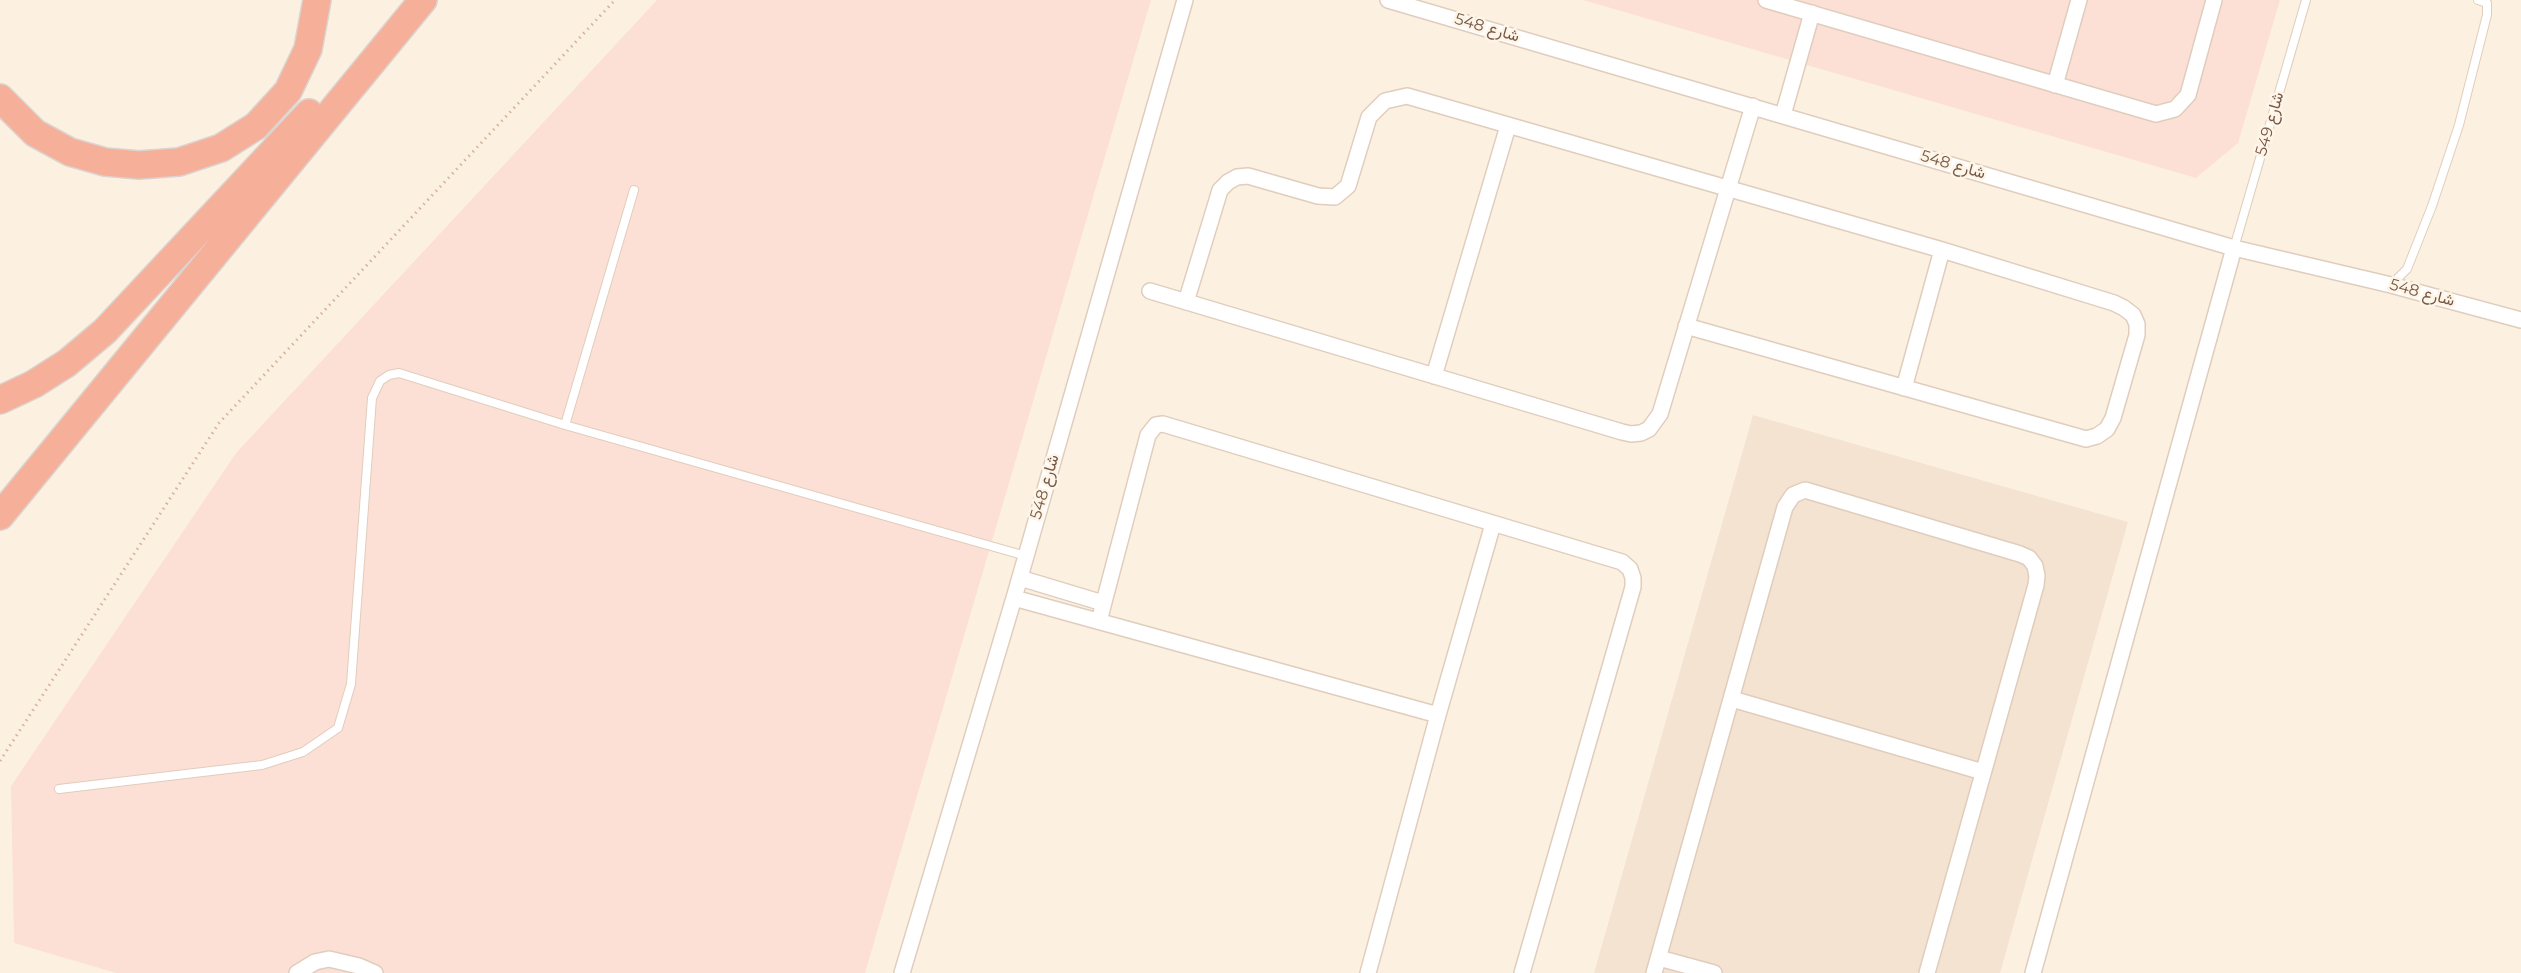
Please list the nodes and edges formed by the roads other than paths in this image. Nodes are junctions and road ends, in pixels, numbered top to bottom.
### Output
1 (317, 0) edge
2 (421, 0) edge
3 (1185, 0) edge
4 (1388, 0) edge
5 (1766, 0) edge
6 (2079, 0) edge
7 (2214, 0) edge
8 (2306, 0) edge
9 (2478, 0) edge
10 (1812, 13) junction
11 (2055, 85) junction
12 (0, 98) edge
13 (1753, 106) junction
14 (1783, 114) junction
15 (1508, 126) junction
16 (1728, 189) junction
17 (634, 190) dead end
18 (2234, 248) junction
19 (1942, 250) junction
20 (2391, 285) junction
21 (1150, 291) dead end
22 (1186, 302) junction
23 (2521, 320) edge
24 (1686, 326) junction
25 (1434, 376) junction
26 (1904, 388) junction
27 (0, 400) edge
28 (565, 425) junction
29 (0, 516) edge
30 (1493, 524) junction
31 (1026, 556) junction
32 (1020, 578) junction
33 (1014, 598) junction
34 (1103, 603) junction
35 (1099, 621) junction
36 (1732, 699) junction
37 (1438, 715) junction
38 (1983, 772) junction
39 (59, 789) dead end
40 (1659, 958) junction
41 (297, 973) edge
42 (375, 973) edge
43 (902, 973) edge
44 (1368, 973) edge
45 (1522, 973) edge
46 (1654, 973) edge
47 (1714, 973) edge
48 (1927, 973) edge
49 (2033, 973) edge

1 - 12 highway
2 - 27 highway
2 - 29 highway
3 - 31 street, شارع 548
4 - 13 street, شارع 548
5 - 10 street
6 - 11 street
7 - 11 street
8 - 18 lane, شارع 549
9 - 20 lane
10 - 11 street
10 - 14 street
13 - 14 street, شارع 548
13 - 16 street
14 - 18 street, شارع 548
15 - 16 street
15 - 22 street
15 - 25 street
16 - 19 street
16 - 24 street
17 - 28 lane
18 - 20 street, شارع 548
18 - 49 street
19 - 26 street
19 - 26 street
20 - 23 street, شارع 548
21 - 22 street
22 - 25 street
24 - 25 street
24 - 26 street
28 - 31 lane
28 - 39 lane
30 - 34 street
30 - 37 street
30 - 45 street
31 - 32 street, شارع 548
32 - 33 street, شارع 548
32 - 34 street
33 - 35 street
33 - 43 street, شارع 548
34 - 35 street
35 - 37 street
36 - 38 street
36 - 38 street
36 - 40 street
37 - 44 street
38 - 48 street
40 - 46 street
40 - 47 street
41 - 42 street

